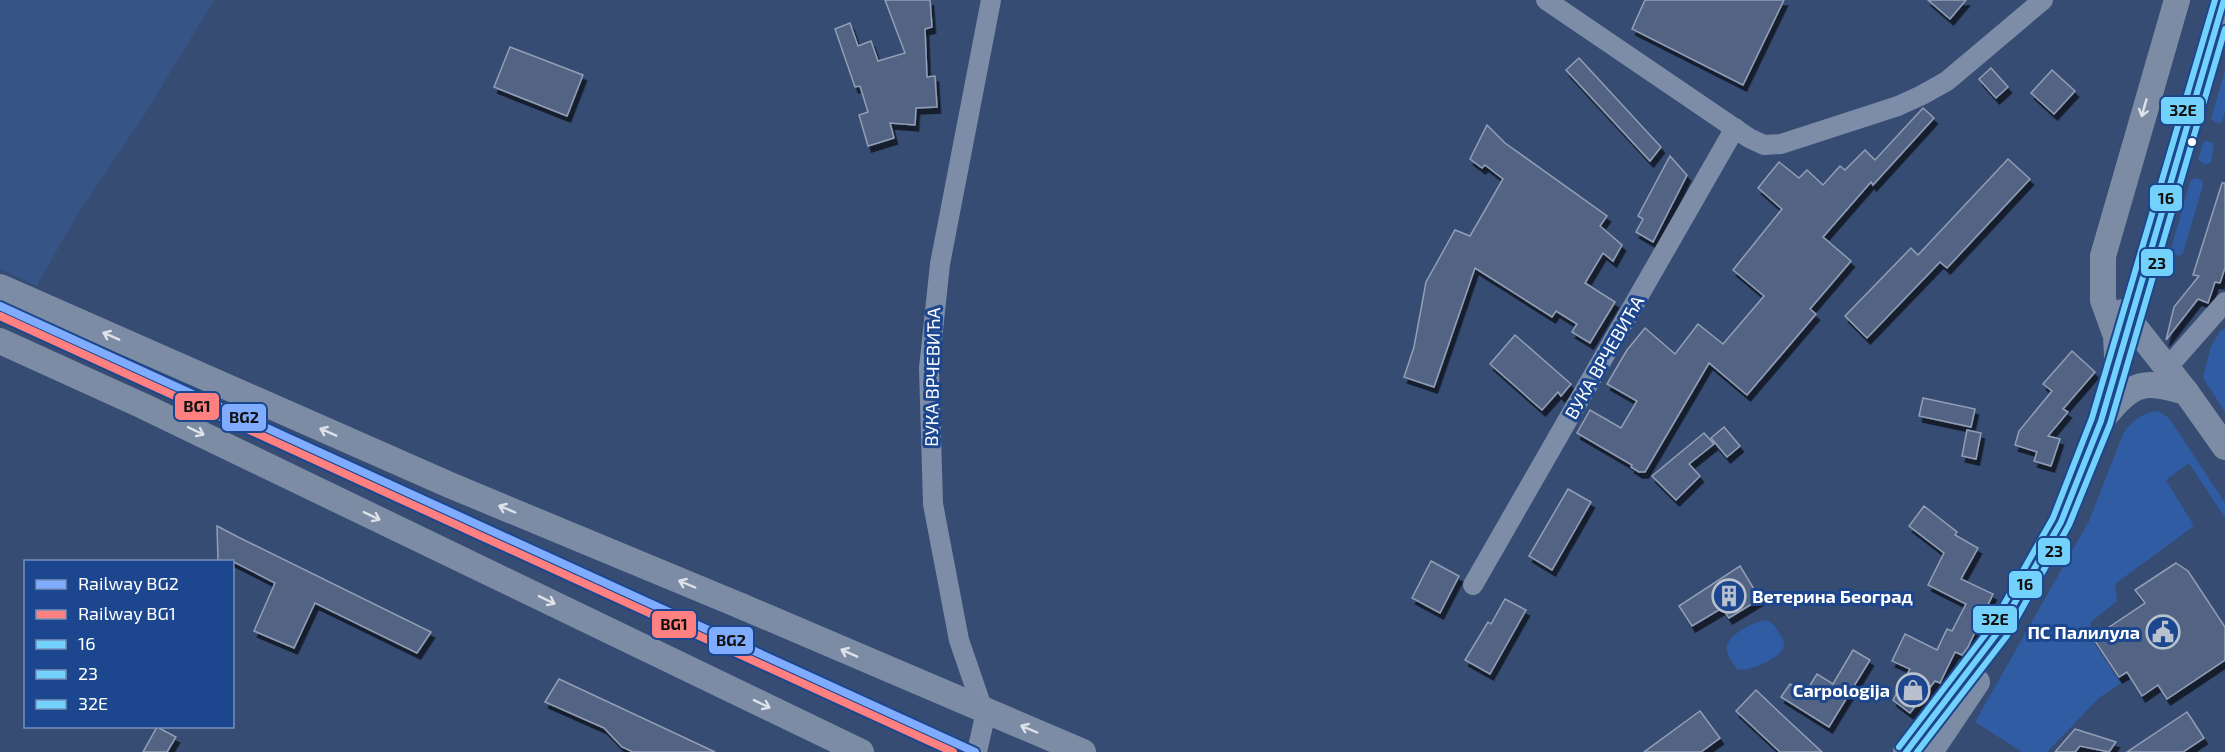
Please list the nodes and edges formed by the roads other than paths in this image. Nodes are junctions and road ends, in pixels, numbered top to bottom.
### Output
1 (991, 0) edge
2 (1546, 0) edge
3 (2043, 0) edge
4 (2176, 0) edge
5 (2224, 0) edge
6 (1735, 128) junction
7 (2102, 276) junction
8 (0, 286) edge
9 (2225, 302) edge
10 (2131, 322) junction
11 (0, 341) edge
12 (2117, 366) junction
13 (2167, 368) junction
14 (2186, 392) junction
15 (2101, 421) junction
16 (2225, 447) edge
17 (1473, 585) dead end
18 (1998, 632) junction
19 (1958, 712) junction
20 (861, 752) edge
21 (976, 752) edge
22 (1083, 752) edge
23 (1906, 752) edge
24 (1930, 752) edge
25 (1943, 752) edge

1 - 21 street, ВУКА ВРЧЕВИЋА
2 - 6 street
3 - 6 street
4 -> 7 main road
5 - 10 main road
6 - 17 street, ВУКА ВРЧЕВИЋА
7 - 10 main road
7 - 12 main road
22 -> 8 main road, bridge
9 - 13 street
10 - 12 main road
10 - 13 main road
11 -> 20 main road
12 - 15 main road
13 - 14 main road
14 - 15 main road
14 - 16 main road
15 - 18 main road
18 - 19 main road
18 - 23 main road
19 - 24 main road
19 - 25 main road

